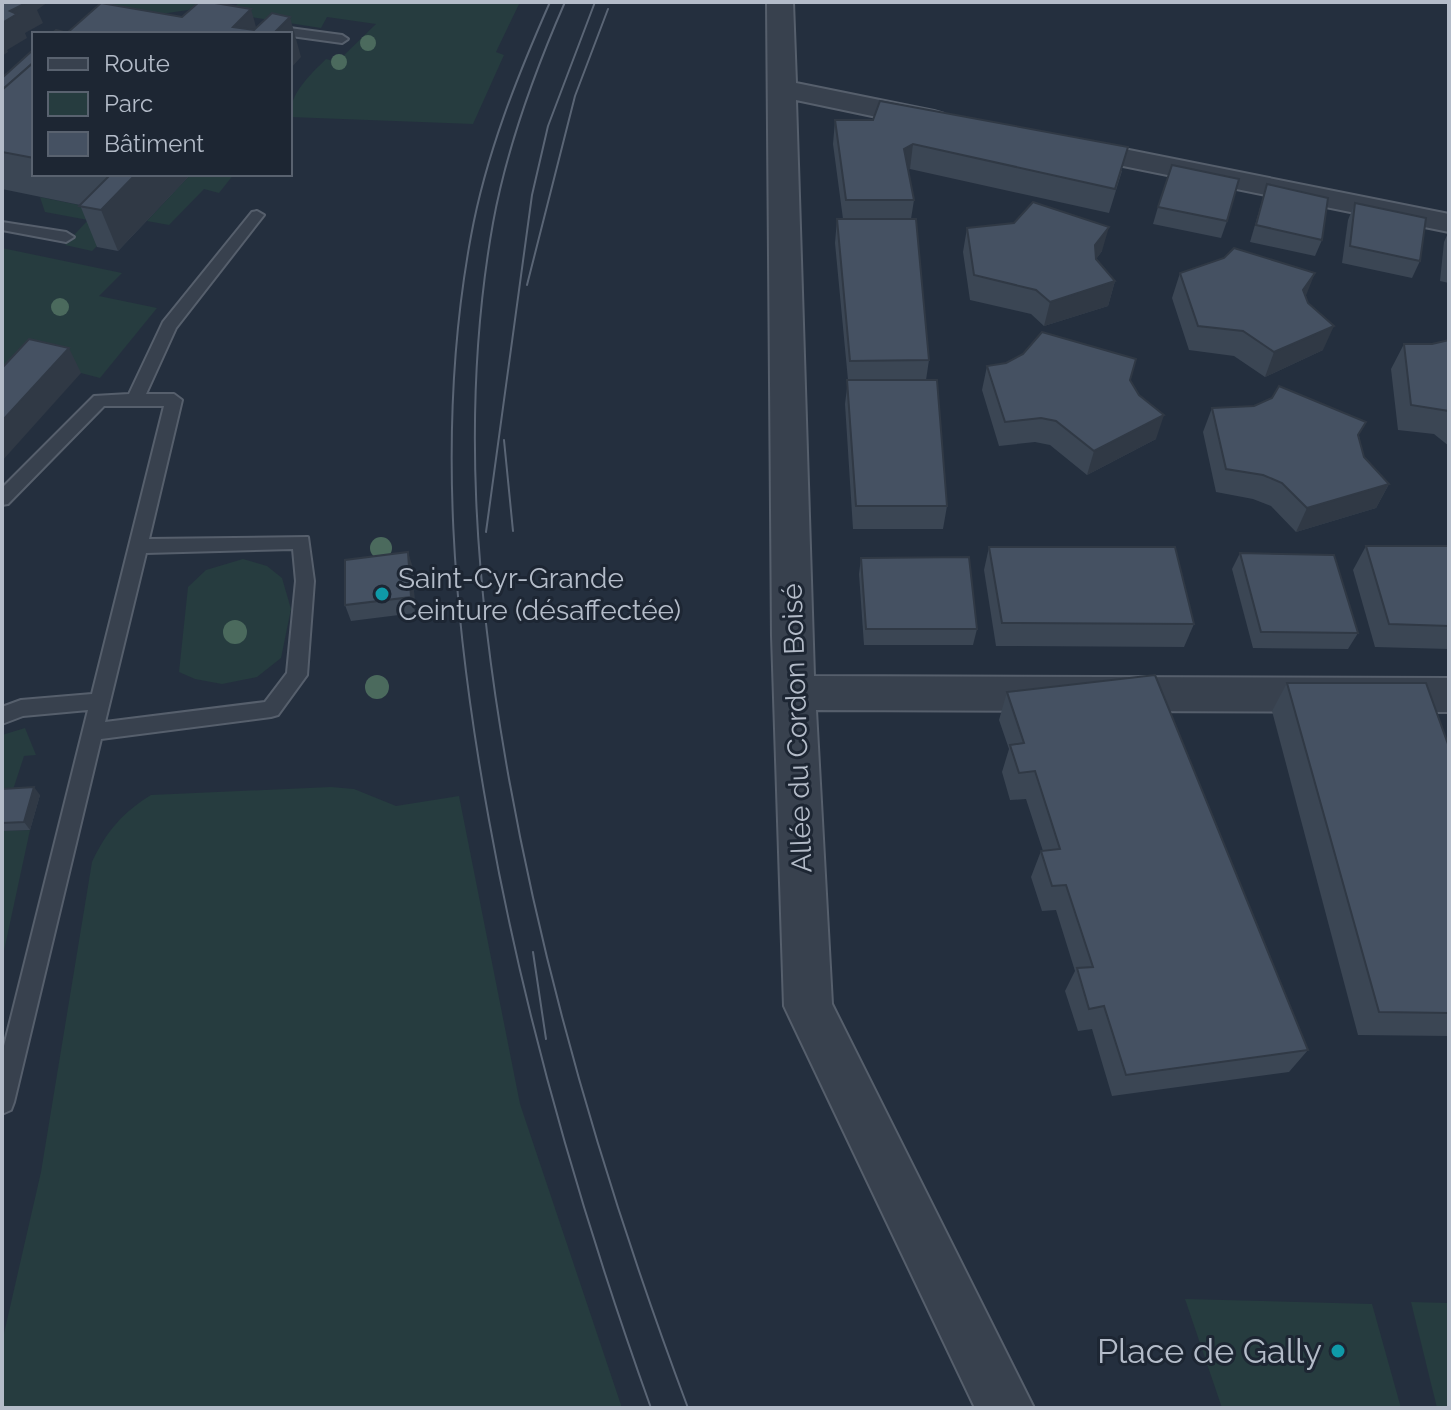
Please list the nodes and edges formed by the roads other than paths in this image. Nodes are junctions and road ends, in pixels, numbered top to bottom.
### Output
1 (780, 2) edge
2 (258, 27) edge
3 (342, 39) dead end
4 (782, 89) junction
5 (968, 127) edge
6 (1046, 142) edge
7 (257, 215) dead end
8 (1449, 223) edge
9 (2, 226) edge
10 (66, 237) dead end
11 (135, 400) junction
12 (2, 499) edge
13 (139, 546) junction
14 (794, 693) junction
15 (1449, 695) edge
16 (99, 701) junction
17 (2, 716) edge
18 (93, 732) junction
19 (2, 1102) edge
20 (1005, 1408) edge

1 - 4 street, Allée du Cordon Boisé
2 - 3 lane
4 - 5 street
4 - 14 street, Allée du Cordon Boisé
6 - 8 street
7 - 11 lane
9 - 10 lane
11 - 12 lane
11 - 13 lane
13 - 16 lane
13 - 18 lane
14 - 15 street
14 - 20 street, Allée du Cordon Boisé
16 - 17 lane
16 - 18 lane
18 - 19 lane

